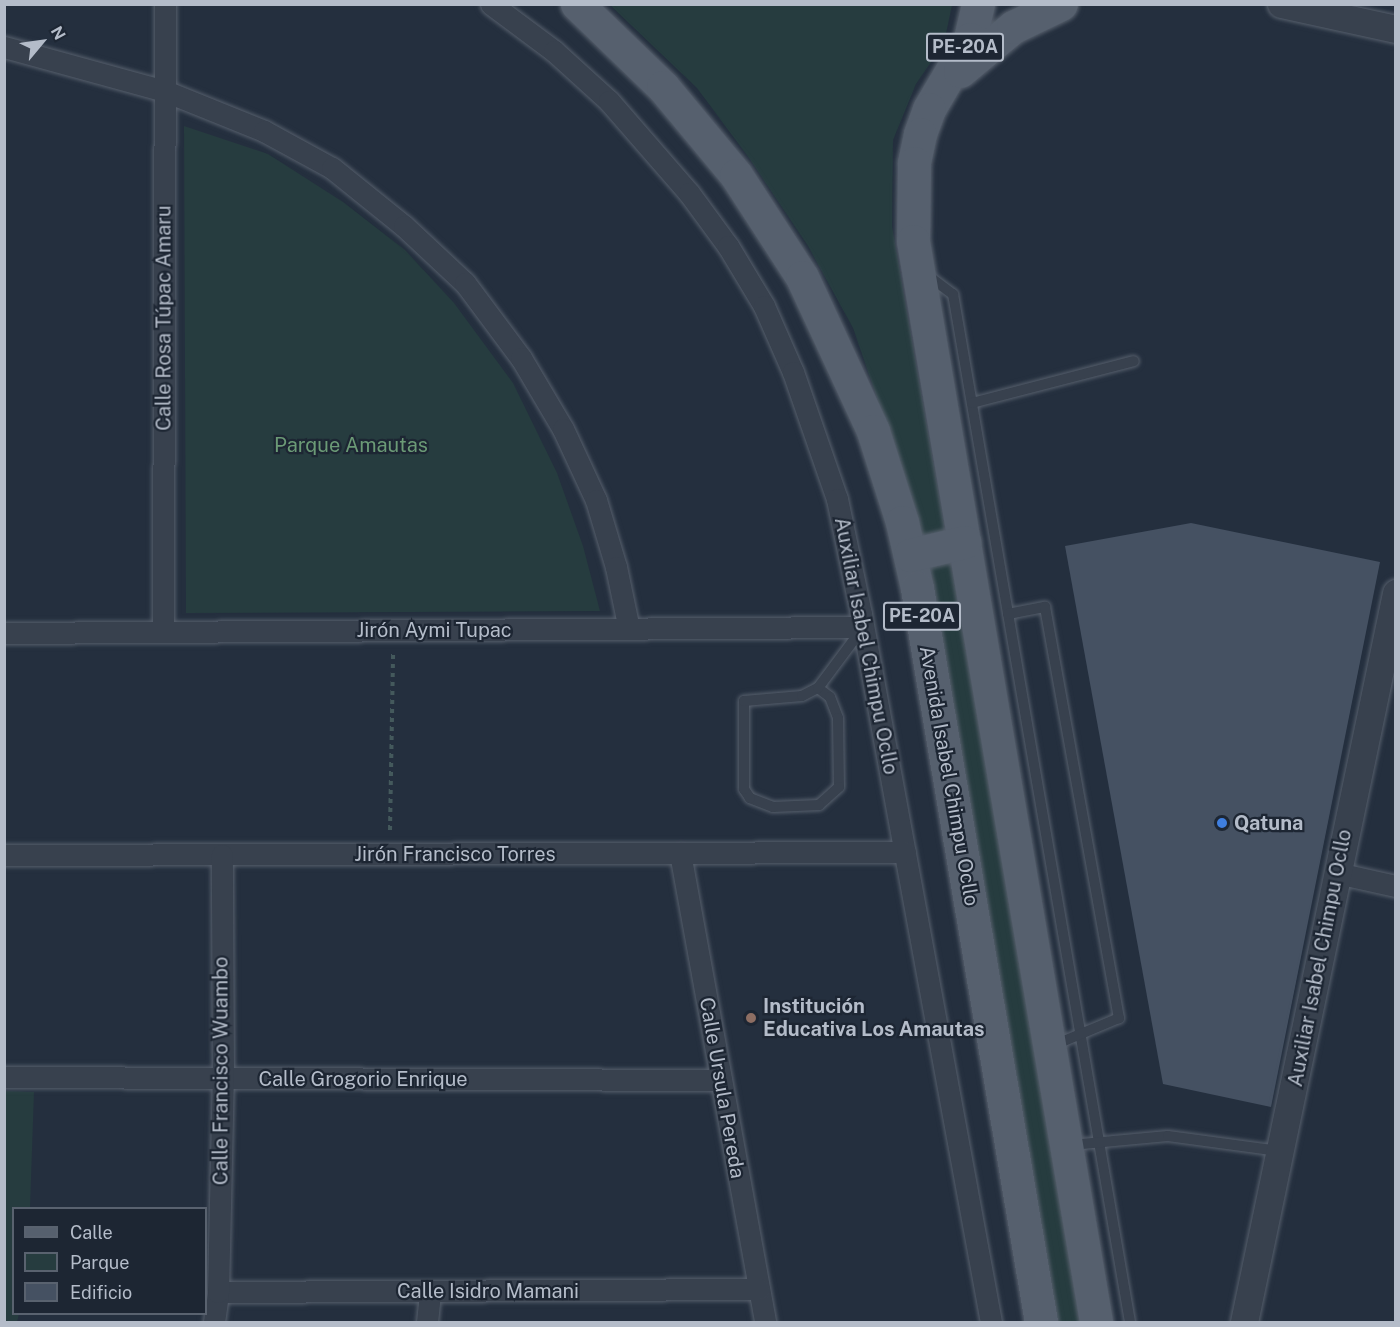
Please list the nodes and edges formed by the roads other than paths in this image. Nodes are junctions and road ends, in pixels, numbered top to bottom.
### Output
1 (165, 4) edge
2 (491, 4) edge
3 (578, 4) edge
4 (978, 4) edge
5 (1061, 4) edge
6 (1281, 4) edge
7 (1395, 29) edge
8 (4, 47) edge
9 (944, 87) junction
10 (165, 91) junction
11 (917, 267) junction
12 (1134, 361) dead end
13 (972, 403) junction
14 (964, 542) junction
15 (910, 555) junction
16 (1395, 593) edge
17 (1008, 614) junction
18 (863, 627) junction
19 (629, 629) junction
20 (163, 632) junction
21 (4, 633) edge
22 (1388, 668) edge
23 (818, 688) junction
24 (905, 852) junction
25 (680, 853) junction
26 (4, 855) edge
27 (222, 855) junction
28 (1337, 873) junction
29 (1395, 886) edge
30 (1080, 1032) junction
31 (1049, 1047) junction
32 (4, 1077) edge
33 (223, 1078) junction
34 (721, 1080) junction
35 (1099, 1142) junction
36 (1066, 1145) junction
37 (1282, 1152) junction
38 (759, 1289) junction
39 (430, 1291) junction
40 (218, 1292) junction
41 (214, 1323) edge
42 (427, 1323) edge
43 (765, 1323) edge
44 (991, 1323) edge
45 (1041, 1323) edge
46 (1096, 1323) edge
47 (1130, 1323) edge
48 (1245, 1323) edge

1 - 10 street, Calle Rosa Túpac Amaru
2 - 18 street, Auxiliar Isabel Chimpu Ocllo
3 - 15 main road, Avenida Isabel Chimpu Ocllo / PE-20A
4 - 9 main road, PE-20A
5 - 9 main road
6 - 7 street
8 - 10 street
9 - 11 main road, PE-20A
10 - 19 street
10 - 20 street, Calle Rosa Túpac Amaru
11 - 13 lane
11 - 14 main road, PE-20A
12 - 13 lane
13 - 17 lane
14 - 15 main road
14 - 31 main road, PE-20A
15 - 45 main road, Avenida Isabel Chimpu Ocllo / PE-20A
16 - 22 street, Auxiliar Isabel Chimpu Ocllo
17 - 30 lane
17 - 30 lane
18 - 19 street, Jirón Aymi Tupac
18 - 23 lane
18 - 24 street, Auxiliar Isabel Chimpu Ocllo
19 - 20 street, Jirón Aymi Tupac
20 - 21 street, Jirón Aymi Tupac
22 - 28 street, Auxiliar Isabel Chimpu Ocllo
23 - 23 lane
24 - 25 street, Jirón Francisco Torres
24 - 44 street, Auxiliar Isabel Chimpu Ocllo
25 - 27 street, Jirón Francisco Torres
25 - 34 street, Calle Ursula Pereda
26 - 27 street, Jirón Francisco Torres
27 - 33 street, Calle Francisco Wuambo
28 - 29 street
28 - 37 street, Auxiliar Isabel Chimpu Ocllo
30 - 31 lane
30 - 35 lane
31 - 36 main road, PE-20A
32 - 33 street, Calle Grogorio Enrique
33 - 34 street, Calle Grogorio Enrique
33 - 40 street, Calle Francisco Wuambo
34 - 38 street, Calle Ursula Pereda
35 - 36 lane
35 - 37 lane
35 - 47 lane
36 - 46 main road, PE-20A
37 - 48 street, Auxiliar Isabel Chimpu Ocllo
38 - 39 street, Calle Isidro Mamani
38 - 43 street, Calle Ursula Pereda
39 - 40 street, Calle Isidro Mamani
39 - 42 street
40 - 41 street, Calle Francisco Wuambo

